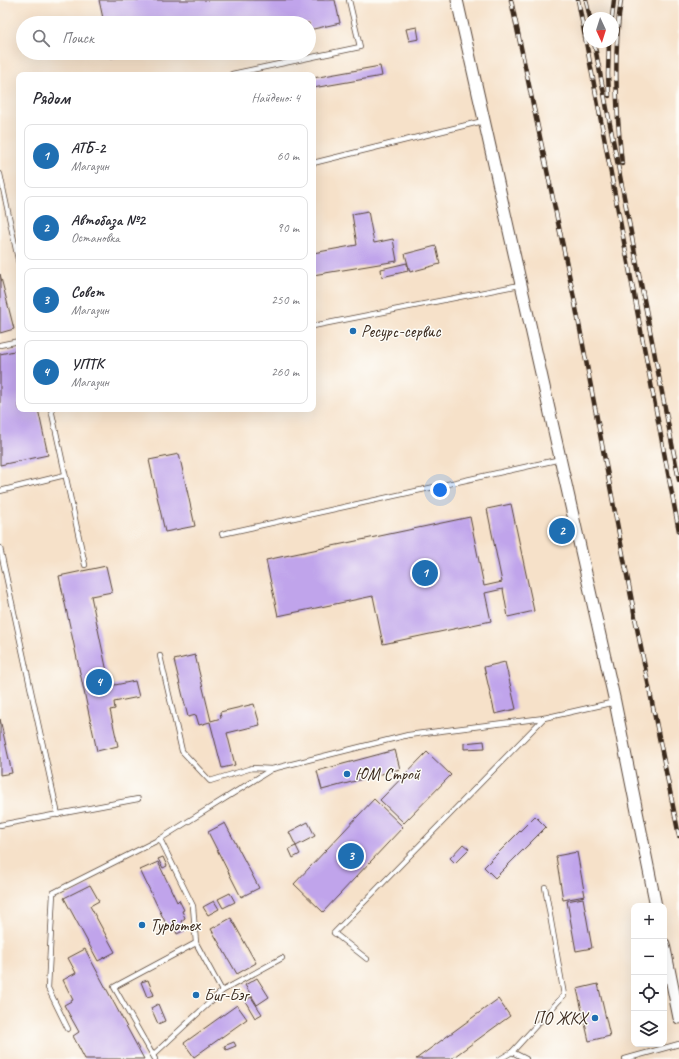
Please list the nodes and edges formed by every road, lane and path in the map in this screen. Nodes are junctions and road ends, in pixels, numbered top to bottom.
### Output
1 (349, 0) edge
2 (457, 0) edge
3 (316, 56) edge
4 (298, 60) edge
5 (241, 72) edge
6 (485, 120) junction
7 (316, 162) edge
8 (0, 174) edge
9 (16, 250) edge
10 (522, 285) junction
11 (316, 325) edge
12 (16, 342) edge
13 (0, 345) edge
14 (51, 412) edge
15 (561, 459) junction
16 (65, 475) junction
17 (0, 491) edge
18 (222, 534) dead end
19 (0, 548) edge
20 (85, 565) dead end
21 (160, 656) dead end
22 (615, 702) junction
23 (544, 718) junction
24 (272, 769) junction
25 (138, 799) dead end
26 (58, 815) junction
27 (0, 825) edge
28 (160, 839) junction
29 (545, 887) dead end
30 (655, 903) edge
31 (196, 943) junction
32 (282, 958) dead end
33 (367, 959) dead end
34 (667, 959) edge
35 (222, 991) junction
36 (679, 1018) edge
37 (68, 1029) dead end
38 (679, 1044) edge
39 (512, 1052) junction
40 (154, 1057) edge
41 (500, 1059) edge
42 (526, 1059) edge
43 (625, 1059) edge

1 - 3 lane
2 - 6 street
4 - 5 lane
6 - 7 lane
6 - 10 street
8 - 9 lane
10 - 11 lane
10 - 15 street
12 - 13 lane
14 - 16 lane
15 - 18 lane
15 - 22 street
16 - 17 lane
16 - 20 lane
19 - 26 lane
21 - 24 lane
22 - 23 lane
22 - 30 street
23 - 24 lane
23 - 33 lane
24 - 28 lane
25 - 26 lane
26 - 27 lane
28 - 31 lane
28 - 37 lane
29 - 39 lane
31 - 35 lane
31 - 40 lane
32 - 35 lane
34 - 36 street
35 - 40 lane
38 - 43 lane
39 - 41 lane
39 - 42 lane

